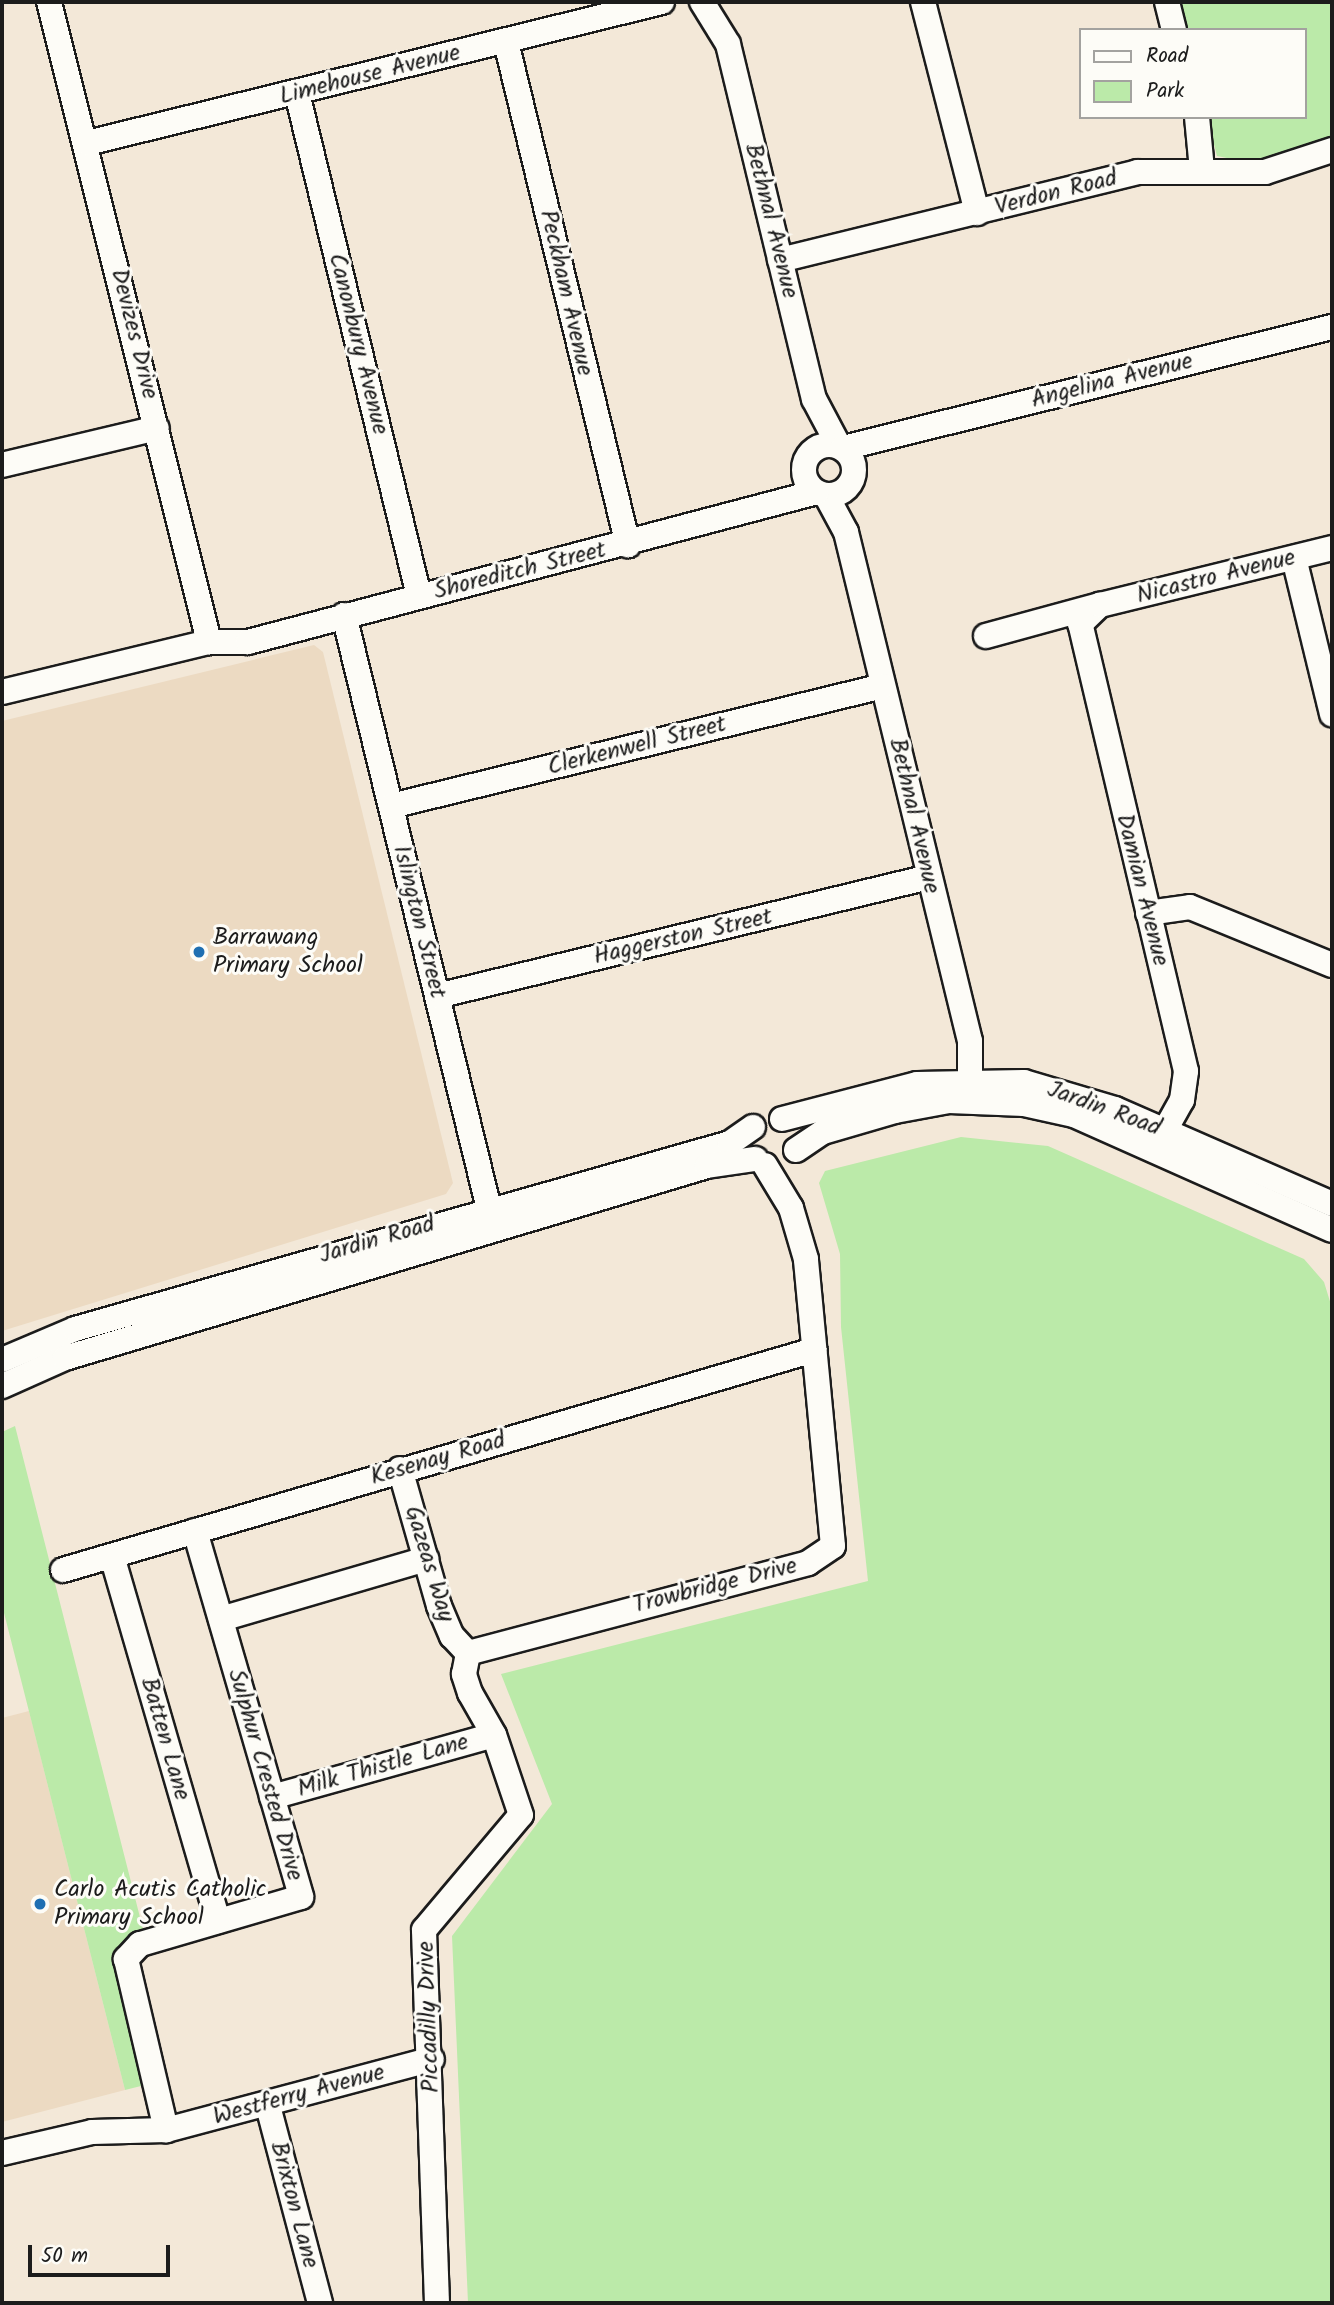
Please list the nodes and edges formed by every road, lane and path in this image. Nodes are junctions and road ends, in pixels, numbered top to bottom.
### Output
1 (48, 2) edge
2 (700, 2) edge
3 (716, 2) edge
4 (923, 2) edge
5 (1167, 2) edge
6 (657, 4) edge
7 (59, 14) edge
8 (1174, 28) edge
9 (506, 42) junction
10 (727, 44) junction
11 (297, 93) junction
12 (1197, 119) edge
13 (88, 143) junction
14 (1332, 150) edge
15 (1202, 170) junction
16 (977, 213) junction
17 (780, 260) junction
18 (1332, 327) edge
19 (814, 399) junction
20 (157, 428) junction
21 (892, 436) junction
22 (841, 447) junction
23 (808, 460) junction
24 (2, 465) edge
25 (854, 476) junction
26 (822, 494) junction
27 (773, 503) junction
28 (846, 532) junction
29 (628, 545) junction
30 (1332, 548) edge
31 (1294, 558) junction
32 (419, 596) junction
33 (1100, 605) junction
34 (344, 615) junction
35 (1080, 624) joint
36 (207, 634) junction
37 (986, 636) dead end
38 (883, 687) junction
39 (2, 691) edge
40 (1332, 714) edge
41 (391, 806) junction
42 (929, 877) junction
43 (1148, 913) junction
44 (1332, 965) edge
45 (437, 996) junction
46 (971, 1090) junction
47 (782, 1119) junction
48 (753, 1127) junction
49 (1160, 1140) junction
50 (793, 1154) junction
51 (760, 1162) junction
52 (1332, 1205) edge
53 (791, 1208) junction
54 (492, 1218) junction
55 (1332, 1230) edge
56 (814, 1350) junction
57 (2, 1360) edge
58 (2, 1386) edge
59 (400, 1469) junction
60 (195, 1531) junction
61 (112, 1556) junction
62 (426, 1559) junction
63 (63, 1570) dead end
64 (220, 1619) junction
65 (468, 1653) junction
66 (494, 1735) junction
67 (272, 1797) junction
68 (218, 1921) junction
69 (432, 2059) junction
70 (268, 2106) junction
71 (166, 2130) junction
72 (2, 2153) edge
73 (320, 2303) edge
74 (437, 2303) edge

1 - 7 street, Devizes Drive
2 - 6 street, Limehouse Avenue
2 - 10 street, Bethnal Avenue
3 - 10 street, Bethnal Avenue
4 - 16 street
5 - 8 street
6 - 9 street, Limehouse Avenue
7 - 13 street, Devizes Drive
9 - 11 street, Limehouse Avenue
9 - 29 street, Peckham Avenue
10 - 17 street, Bethnal Avenue
11 - 13 street, Limehouse Avenue
11 - 32 street, Canonbury Avenue
12 - 15 street
13 - 20 street, Devizes Drive
14 - 15 street, Verdon Road
15 - 16 street, Verdon Road
16 - 17 street, Verdon Road
17 - 19 street, Bethnal Avenue
18 - 21 street, Angelina Avenue
19 - 22 street, Bethnal Avenue
19 - 23 street, Bethnal Avenue
20 - 24 street
20 - 36 street, Devizes Drive
21 - 22 street, Angelina Avenue
21 - 25 street, Angelina Avenue
22 - 23 street, Angelina Avenue
22 - 25 street, Bethnal Avenue
23 - 26 street, Bethnal Avenue
23 - 27 street
25 - 26 street, Angelina Avenue
25 - 28 street, Bethnal Avenue
26 - 27 street, Shoreditch Street
26 - 28 street, Bethnal Avenue
27 - 29 street, Shoreditch Street
28 - 38 street, Bethnal Avenue
29 - 32 street, Shoreditch Street
30 - 31 street, Nicastro Avenue
31 - 33 street, Nicastro Avenue
31 - 40 street
32 - 34 street, Shoreditch Street
33 - 35 street, Nicastro Avenue
33 - 37 street, Nicastro Avenue
34 - 36 street, Shoreditch Street
34 - 41 street, Islington Street
35 - 43 street, Damian Avenue
36 - 39 street, Shoreditch Street
38 - 41 street, Clerkenwell Street
38 - 42 street, Bethnal Avenue
41 - 45 street, Islington Street
42 - 45 street, Haggerston Street
42 - 46 street, Bethnal Avenue
43 - 44 street
43 - 49 street, Damian Avenue
45 - 54 street, Islington Street
46 - 47 street, Jardin Road
46 - 49 street, Jardin Road
46 - 50 street, Jardin Road
47 - 48 street
47 - 50 street
48 - 51 street
48 - 54 street, Jardin Road
49 - 52 street, Jardin Road
49 - 55 street, Jardin Road
50 - 51 street
50 - 53 street, Trowbridge Drive
51 - 53 street, Trowbridge Drive
51 - 54 street, Jardin Road
53 - 56 street, Trowbridge Drive
54 - 57 street, Jardin Road
54 - 58 street, Jardin Road
56 - 59 street, Kesenay Road
56 - 65 street, Trowbridge Drive
59 - 60 street, Kesenay Road
59 - 62 street, Gazeas Way
60 - 61 street, Kesenay Road
60 - 64 street, Sulphur Crested Drive
61 - 63 street, Kesenay Road
61 - 68 street, Batten Lane
62 - 64 street
62 - 65 street, Gazeas Way
64 - 67 street, Sulphur Crested Drive
65 - 66 street, Piccadilly Drive
66 - 67 street, Milk Thistle Lane
66 - 69 street, Piccadilly Drive
67 - 68 street, Sulphur Crested Drive
68 - 71 street, Sulphur Crested Drive
69 - 70 street, Westferry Avenue
69 - 74 street, Piccadilly Drive
70 - 71 street, Westferry Avenue
70 - 73 street, Brixton Lane
71 - 72 street, Westferry Avenue

